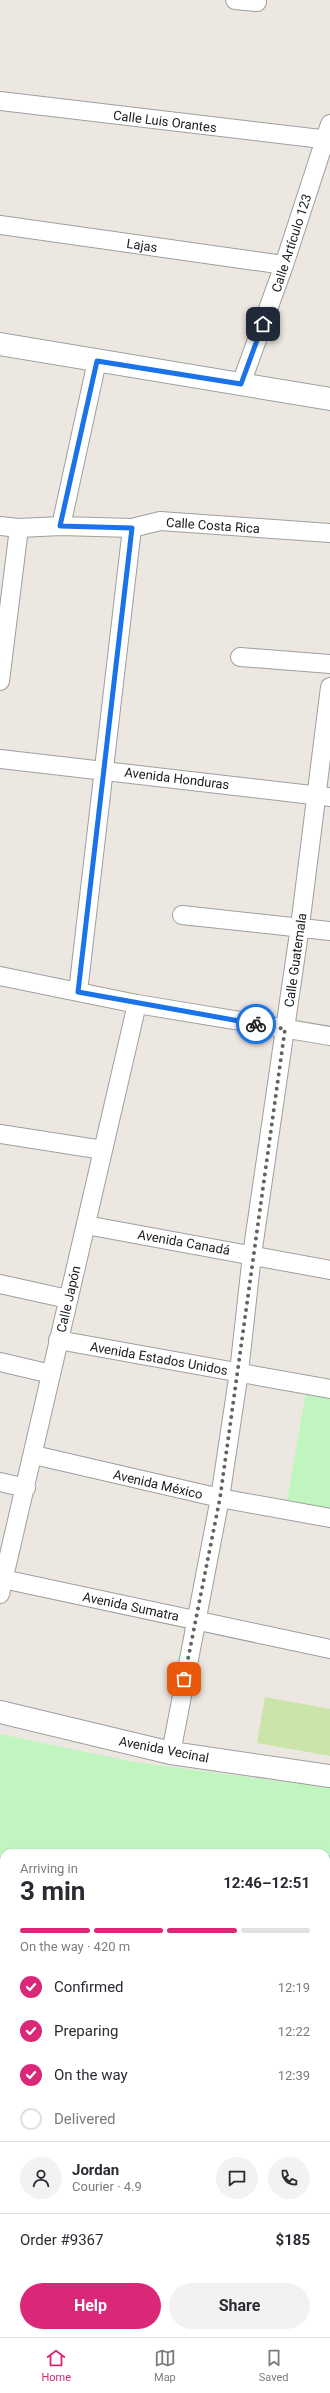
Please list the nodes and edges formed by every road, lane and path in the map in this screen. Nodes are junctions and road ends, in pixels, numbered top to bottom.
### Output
1 (235, 0) edge
2 (256, 2) dead end
3 (0, 101) edge
4 (328, 135) edge
5 (0, 225) edge
6 (284, 265) junction
7 (0, 344) edge
8 (97, 361) junction
9 (241, 384) junction
10 (330, 399) edge
11 (0, 526) edge
12 (60, 526) junction
13 (19, 528) junction
14 (132, 528) junction
15 (330, 534) edge
16 (2, 634) edge
17 (240, 657) dead end
18 (330, 664) edge
19 (0, 681) edge
20 (330, 687) edge
21 (0, 758) edge
22 (105, 770) junction
23 (323, 796) edge
24 (182, 915) dead end
25 (300, 926) junction
26 (330, 931) edge
27 (0, 976) edge
28 (78, 992) junction
29 (137, 1004) junction
30 (285, 1029) junction
31 (330, 1036) edge
32 (0, 1134) edge
33 (103, 1150) junction
34 (86, 1225) junction
35 (252, 1255) junction
36 (330, 1270) edge
37 (0, 1284) edge
38 (68, 1299) junction
39 (58, 1340) junction
40 (0, 1362) edge
41 (239, 1372) junction
42 (51, 1374) junction
43 (330, 1389) edge
44 (34, 1455) junction
45 (0, 1482) edge
46 (26, 1488) junction
47 (220, 1498) junction
48 (330, 1518) edge
49 (2, 1587) edge
50 (195, 1620) junction
51 (330, 1649) edge
52 (0, 1712) edge
53 (171, 1753) junction
54 (330, 1776) edge

1 - 2 street
3 - 4 street, Calle Luis Orantes
4 - 6 street, Calle Artículo 123
5 - 6 street, Lajas
6 - 9 street, Calle Artículo 123
7 - 8 street
8 - 9 street
8 - 12 street
9 - 10 street
11 - 13 street, Calle Costa Rica
12 - 13 street, Calle Costa Rica
12 - 14 street, Calle Costa Rica
13 - 16 street
14 - 15 street, Calle Costa Rica
14 - 22 street
16 - 19 street
17 - 18 street
20 - 23 street, Calle Guatemala
21 - 22 street, Avenida Honduras
22 - 23 street, Avenida Honduras
22 - 28 street
23 - 25 street, Calle Guatemala
24 - 25 street
25 - 26 street
25 - 30 street, Calle Guatemala
27 - 28 street
28 - 29 street
29 - 30 street
29 - 33 street, Calle Japón
30 - 31 street
30 - 35 street, Calle Guatemala
32 - 33 street
33 - 34 street, Calle Japón
34 - 35 street, Avenida Canadá
34 - 38 street, Calle Japón
35 - 36 street, Avenida Canadá
35 - 41 street, Calle Guatemala
37 - 38 street
38 - 39 street, Calle Japón
39 - 41 street, Avenida Estados Unidos
39 - 42 street, Calle Japón
40 - 42 street
41 - 43 street, Avenida Estados Unidos
41 - 47 street, Calle Guatemala
42 - 44 street, Calle Japón
44 - 46 street, Calle Japón
44 - 47 street, Avenida México
45 - 46 street
46 - 49 street, Calle Japón
47 - 48 street, Avenida México
47 - 50 street, Calle Guatemala
49 - 50 street, Avenida Sumatra
50 - 51 street, Avenida Sumatra
50 - 53 street, Calle Guatemala
52 - 53 street, Avenida Vecinal
53 - 54 street, Avenida Vecinal

